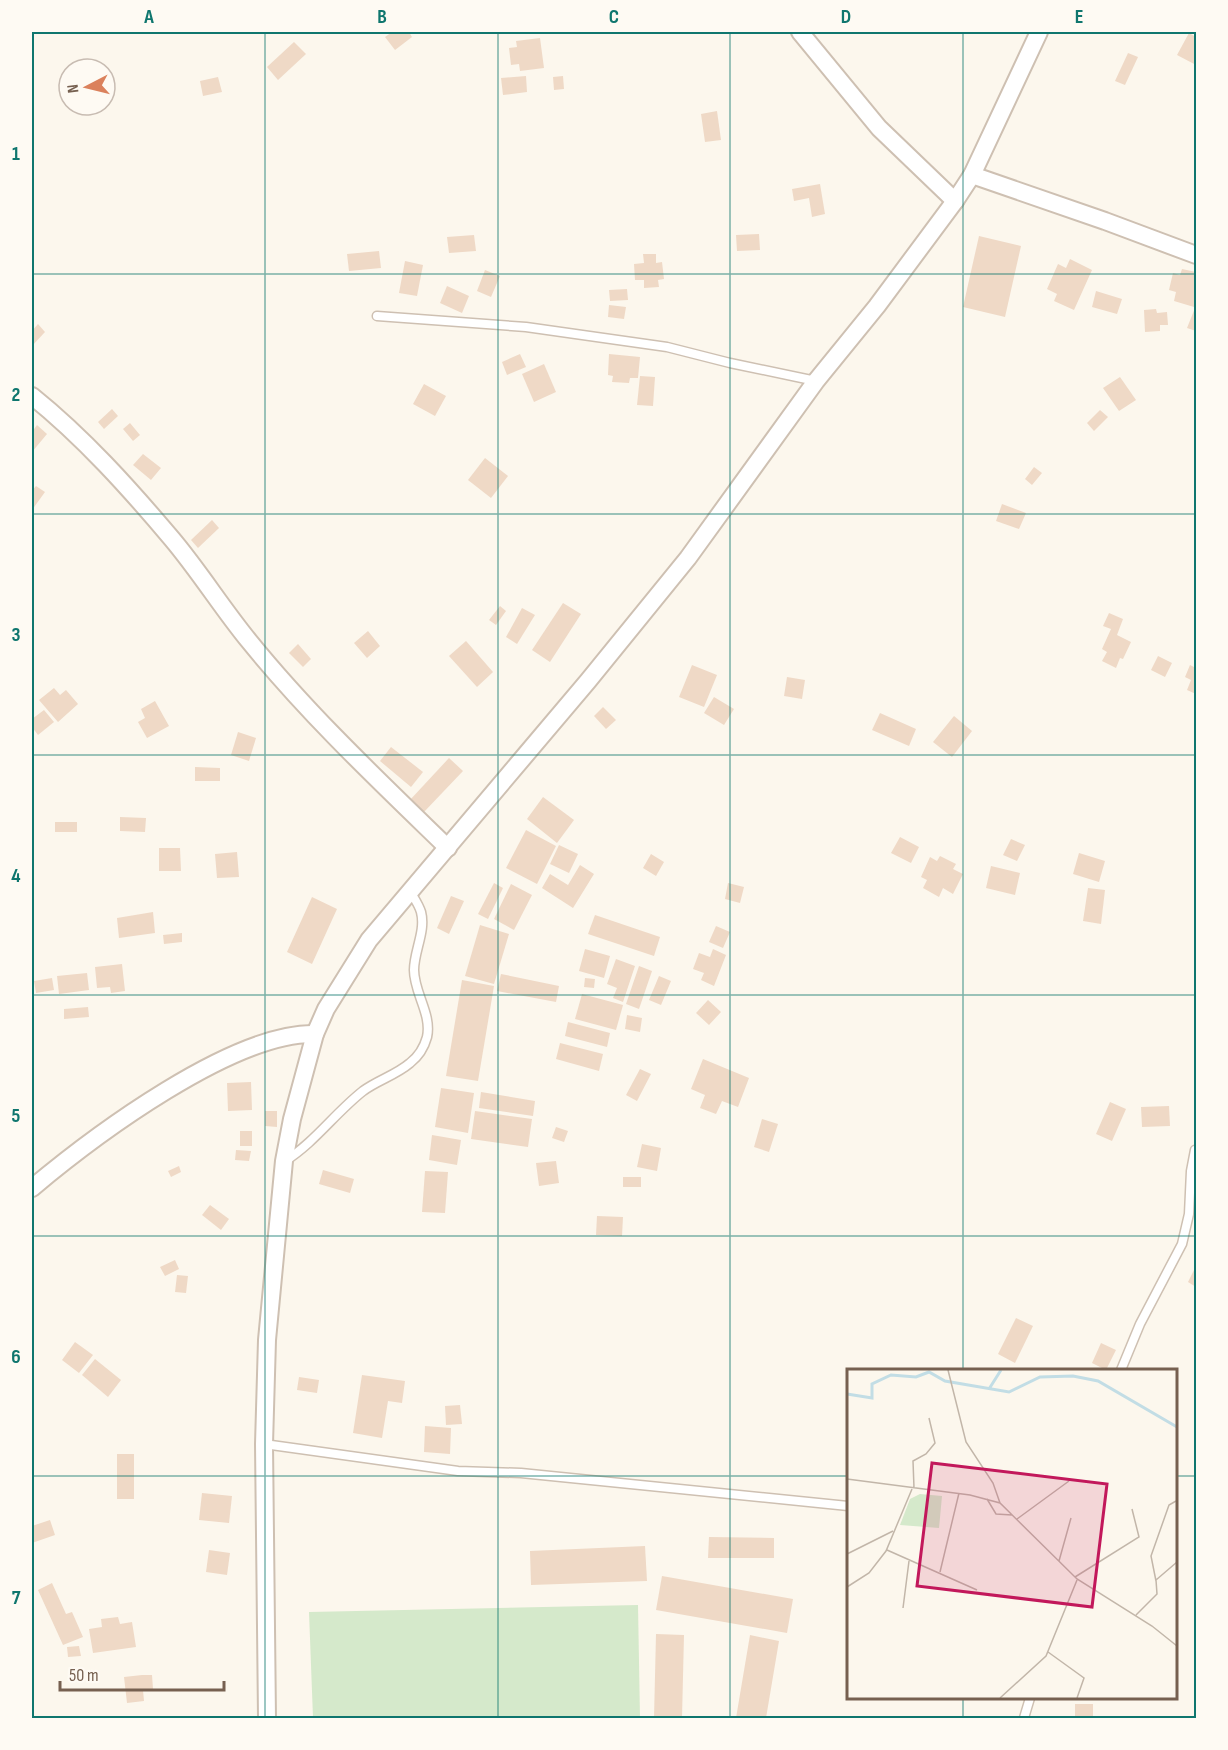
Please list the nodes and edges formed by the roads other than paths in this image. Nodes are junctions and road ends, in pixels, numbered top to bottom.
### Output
1 (800, 32) edge
2 (1038, 32) edge
3 (972, 176) junction
4 (955, 201) junction
5 (1197, 255) edge
6 (377, 316) dead end
7 (816, 381) junction
8 (32, 396) edge
9 (448, 848) junction
10 (411, 891) junction
11 (315, 1034) junction
12 (1195, 1150) edge
13 (284, 1161) junction
14 (32, 1188) edge
15 (1122, 1369) edge
16 (264, 1444) junction
17 (847, 1506) edge
18 (1030, 1699) edge
19 (267, 1719) edge
20 (1024, 1719) edge

1 - 4 street
2 - 3 street
3 - 4 street
3 - 5 street
4 - 7 street
6 - 7 lane
7 - 9 street
8 - 9 street
9 - 10 street
10 - 11 street
10 - 13 lane
11 - 13 street
11 - 14 street
12 - 15 lane
13 - 16 street
16 - 17 lane
16 - 19 street
18 - 20 lane

